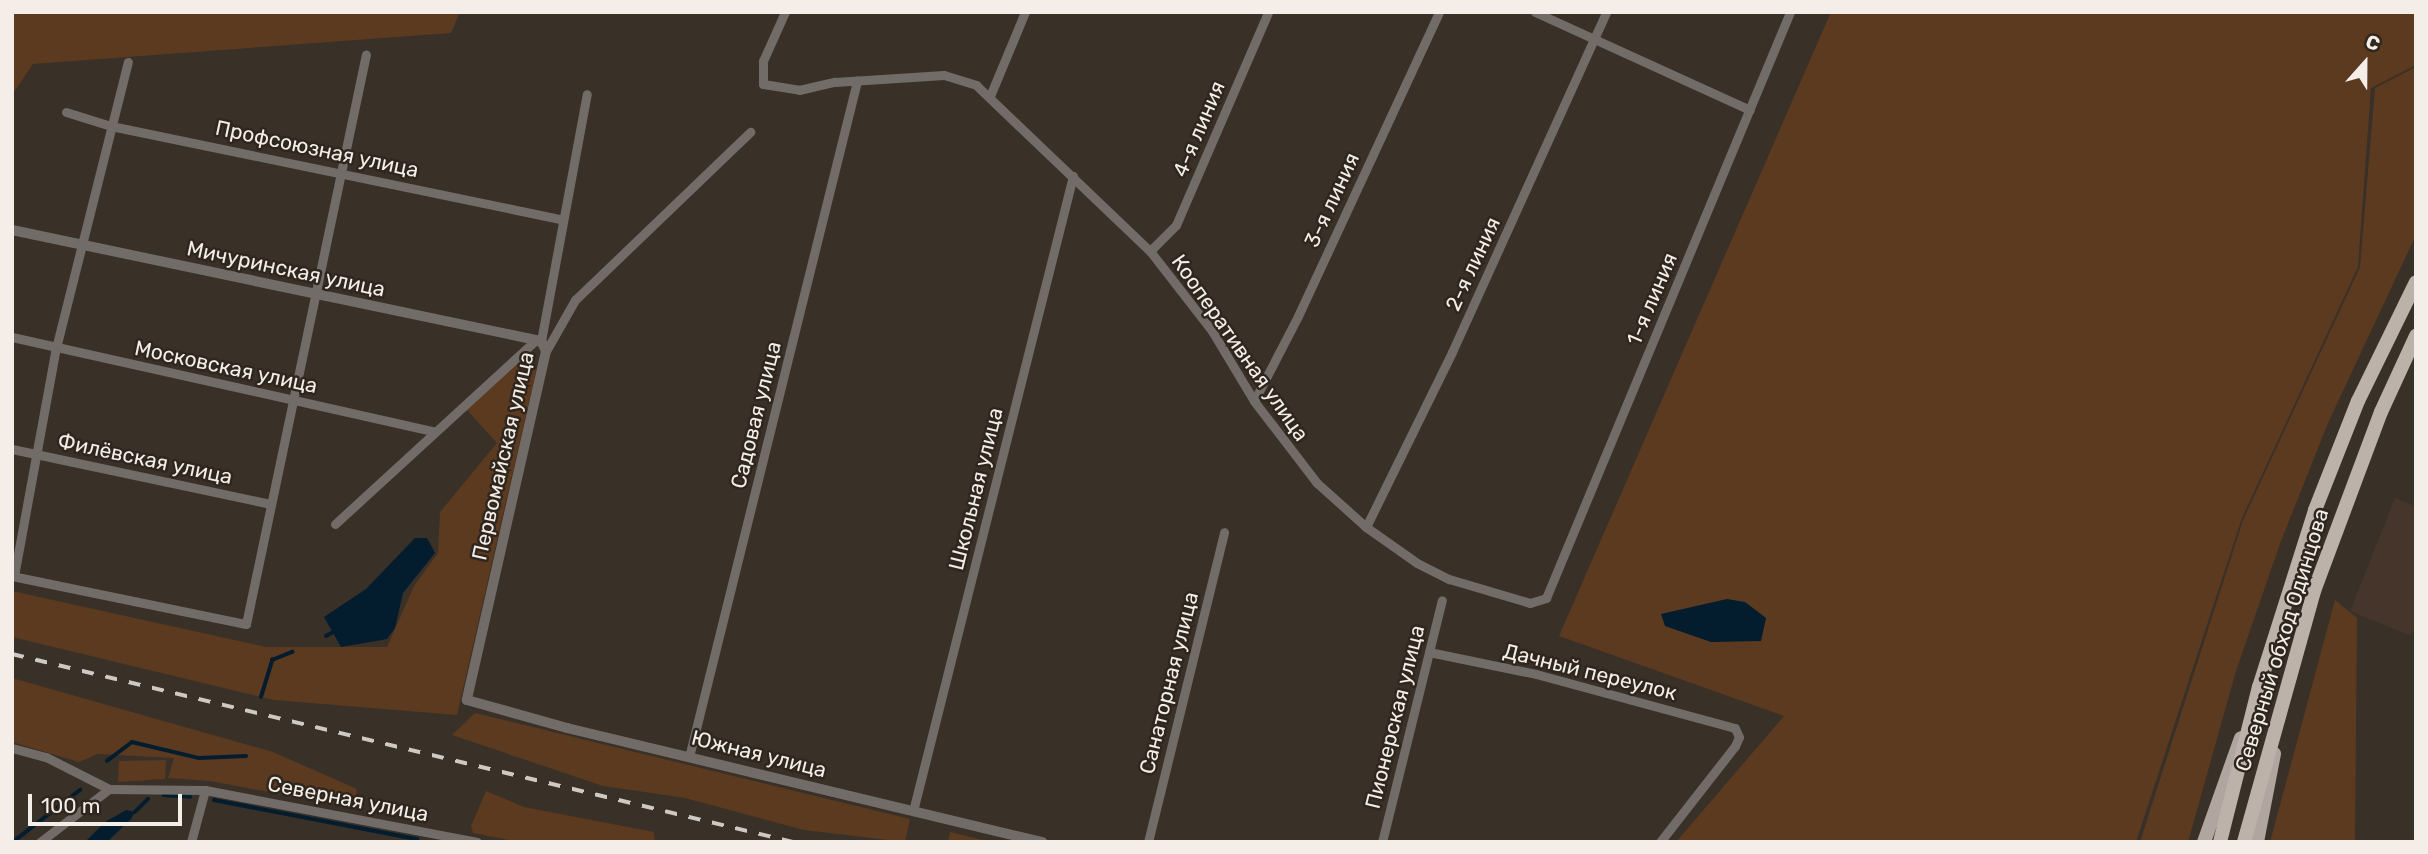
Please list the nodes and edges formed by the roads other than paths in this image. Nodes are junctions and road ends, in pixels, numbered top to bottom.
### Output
1 (785, 12) edge
2 (1025, 12) edge
3 (1268, 12) edge
4 (1439, 12) edge
5 (1535, 12) edge
6 (1606, 12) edge
7 (1790, 12) edge
8 (1593, 39) junction
9 (366, 54) dead end
10 (128, 62) dead end
11 (857, 81) junction
12 (587, 94) dead end
13 (990, 96) junction
14 (1750, 110) junction
15 (66, 112) dead end
16 (111, 126) junction
17 (750, 132) dead end
18 (342, 171) junction
19 (1073, 176) junction
20 (562, 219) junction
21 (12, 230) edge
22 (82, 246) junction
23 (1150, 251) junction
24 (2416, 282) edge
25 (313, 295) junction
26 (12, 337) edge
27 (2416, 337) edge
28 (541, 344) junction
29 (56, 348) junction
30 (293, 400) junction
31 (1254, 401) junction
32 (433, 431) junction
33 (12, 449) edge
34 (34, 453) junction
35 (270, 504) junction
36 (335, 524) dead end
37 (1366, 527) junction
38 (1224, 532) dead end
39 (13, 576) edge
40 (1546, 598) joint
41 (1442, 600) dead end
42 (1429, 652) junction
43 (2259, 687) junction
44 (2286, 695) junction
45 (467, 700) joint
46 (12, 748) edge
47 (689, 757) junction
48 (109, 789) junction
49 (205, 790) junction
50 (914, 811) junction
51 (444, 839) edge
52 (40, 842) edge
53 (191, 842) edge
54 (477, 842) edge
55 (1043, 842) edge
56 (1148, 842) edge
57 (1382, 842) edge
58 (1660, 842) edge
59 (2204, 842) edge
60 (2220, 842) edge
61 (2244, 842) edge
62 (2257, 842) edge

1 - 11 street, Кооперативная улица
2 - 13 street
3 - 23 street, 4-я линия
4 - 31 street, 3-я линия
5 - 8 street
6 - 8 street, 2-я линия
7 - 14 street, 1-я линия
8 - 14 street
8 - 37 street, 2-я линия
9 - 18 street
10 - 16 street
11 - 13 street, Кооперативная улица
11 - 47 street, Садовая улица
12 - 20 street
13 - 19 street, Кооперативная улица
14 - 40 street, 1-я линия
15 - 16 street, Профсоюзная улица
16 - 18 street, Профсоюзная улица
16 - 22 street
17 - 28 street, Первомайская улица
18 - 20 street, Профсоюзная улица
18 - 25 street
19 - 23 street, Кооперативная улица
19 - 50 street, Школьная улица
20 - 28 street
21 - 22 street, Мичуринская улица
22 - 25 street, Мичуринская улица
22 - 29 street
23 - 31 street, Кооперативная улица
24 - 43 highway, Северный обход Одинцова
25 - 28 street, Мичуринская улица
25 - 30 street
26 - 29 street, Московская улица
27 - 44 highway, Северный обход Одинцова
28 - 32 street
28 - 45 street, Первомайская улица
29 - 30 street, Московская улица
29 - 34 street
30 - 32 street, Московская улица
30 - 35 street
31 - 37 street, Кооперативная улица
32 - 36 street
33 - 34 street, Филёвская улица
34 - 35 street, Филёвская улица
34 - 39 street
35 - 39 street
37 - 40 street, Кооперативная улица
38 - 56 street, Санаторная улица
41 - 42 street, Пионерская улица
42 - 57 street, Пионерская улица
42 - 58 street, Дачный переулок
43 - 59 main road
43 - 60 highway, Северный обход Одинцова
44 - 61 highway, Северный обход Одинцова
44 - 62 main road
45 - 47 street, Южная улица
46 - 48 street, Северная улица
47 - 50 street, Южная улица
48 - 49 street, Северная улица
48 - 52 street
49 - 51 street, Северная улица
49 - 53 street
50 - 55 street, Южная улица
51 - 54 street, Северная улица

